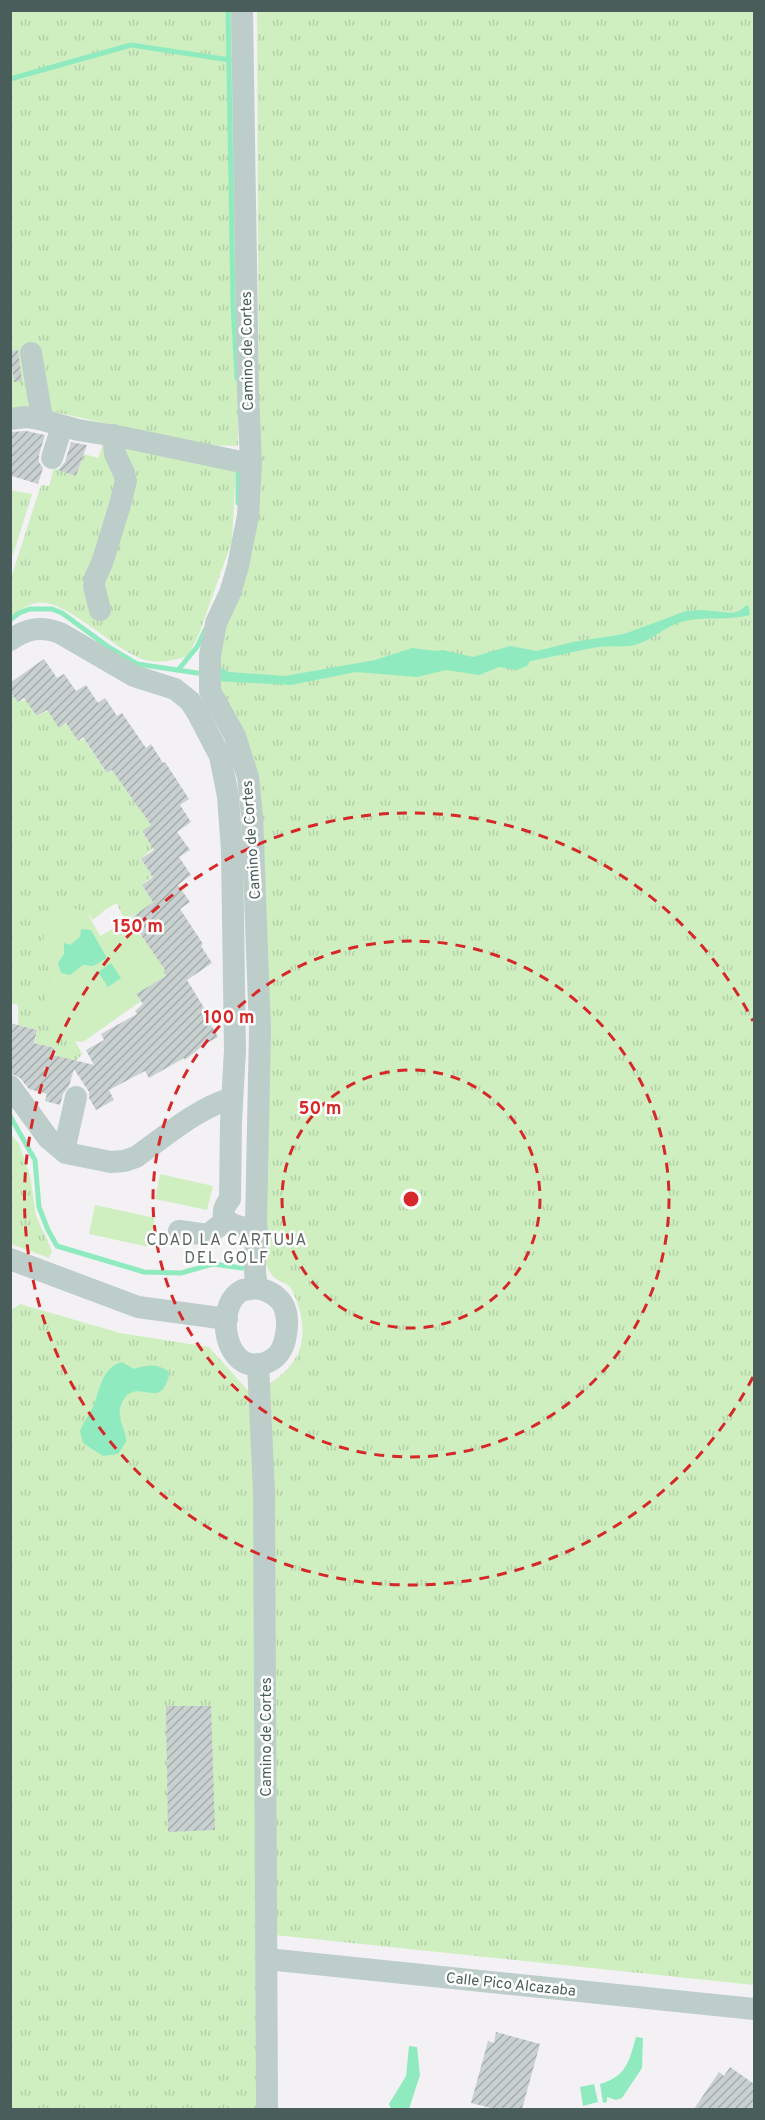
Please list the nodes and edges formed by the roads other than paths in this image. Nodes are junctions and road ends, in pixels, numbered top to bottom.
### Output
1 (242, 10) edge
2 (31, 353) dead end
3 (39, 418) junction
4 (10, 419) edge
5 (62, 426) junction
6 (113, 435) junction
7 (52, 458) dead end
8 (251, 464) junction
9 (100, 610) dead end
10 (10, 640) edge
11 (10, 1086) edge
12 (76, 1097) dead end
13 (232, 1098) junction
14 (64, 1151) junction
15 (244, 1227) junction
16 (179, 1231) dead end
17 (14, 1266) edge
18 (257, 1288) junction
19 (227, 1319) junction
20 (258, 1364) junction
21 (267, 1959) junction
22 (754, 2009) edge
23 (267, 2109) edge

1 - 8 street, Camino de Cortes
2 - 3 street
3 - 4 street
3 - 5 street
5 - 6 street
5 - 7 street
6 - 8 street
6 - 9 street
8 - 15 street, Camino de Cortes
10 - 13 street
11 - 14 street
12 - 14 street
13 - 14 street
13 - 15 street
15 - 16 street
15 - 18 street, Camino de Cortes
17 - 19 street
18 - 19 street
18 - 20 street
19 - 20 street
20 - 21 street, Camino de Cortes
21 - 22 street, Calle Pico Alcazaba
21 - 23 street, Camino de Cortes

